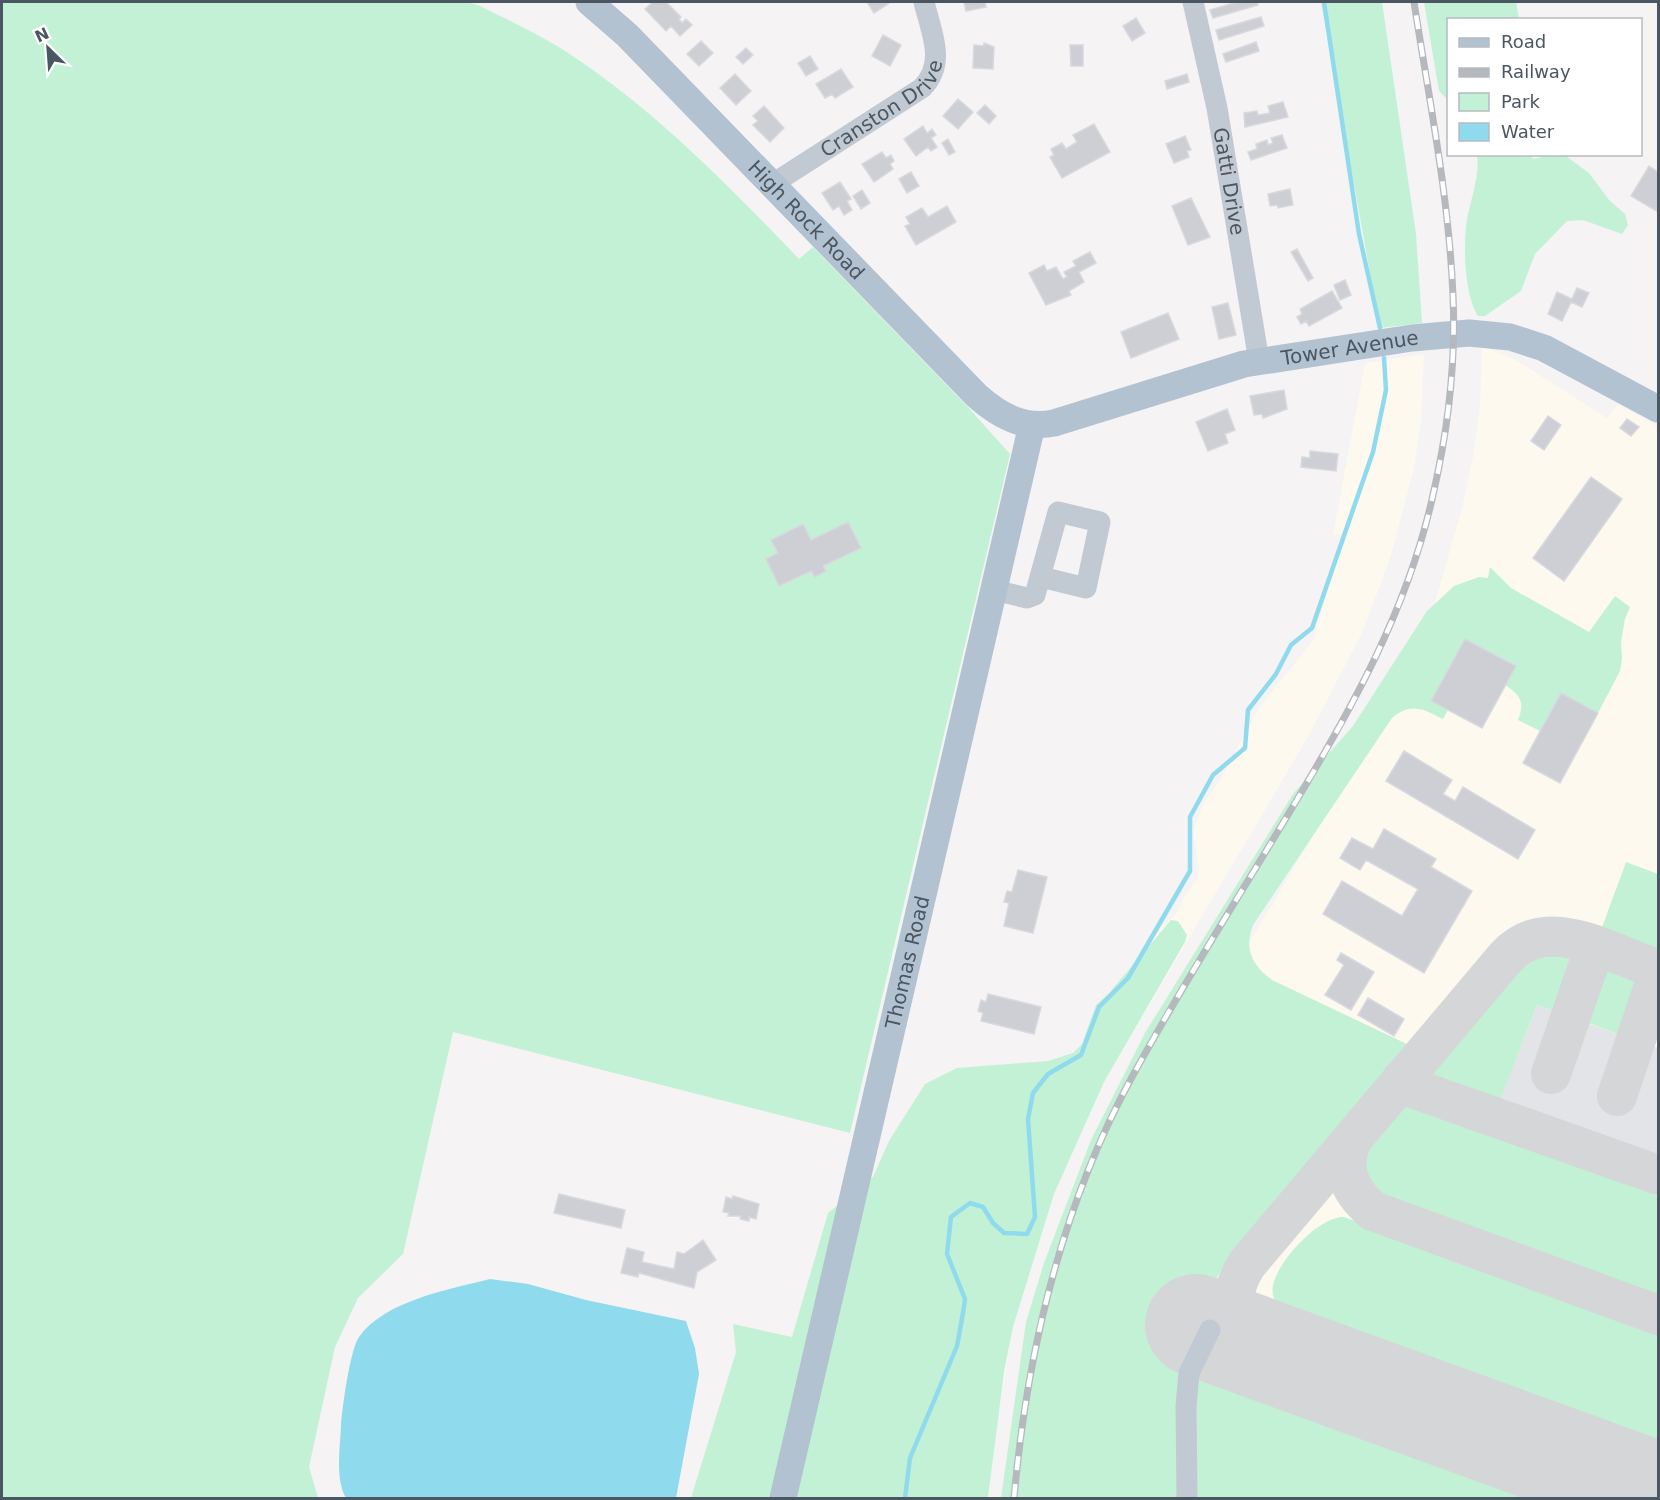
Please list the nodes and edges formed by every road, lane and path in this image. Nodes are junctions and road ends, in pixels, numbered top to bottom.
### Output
1 (924, 2) edge
2 (1193, 2) edge
3 (595, 3) edge
4 (771, 185) junction
5 (1258, 361) junction
6 (1659, 409) edge
7 (1032, 425) junction
8 (1041, 577) dead end
9 (994, 590) junction
10 (1210, 1330) dead end
11 (783, 1498) edge
12 (1187, 1498) edge

1 - 4 street, Cranston Drive
2 - 5 street, Gatti Drive
3 - 4 main road, High Rock Road
4 - 7 main road, High Rock Road
5 - 6 main road, Tower Avenue
5 - 7 main road, Tower Avenue
7 - 9 main road, Thomas Road
8 - 9 street
9 - 11 main road, Thomas Road
10 - 12 street

